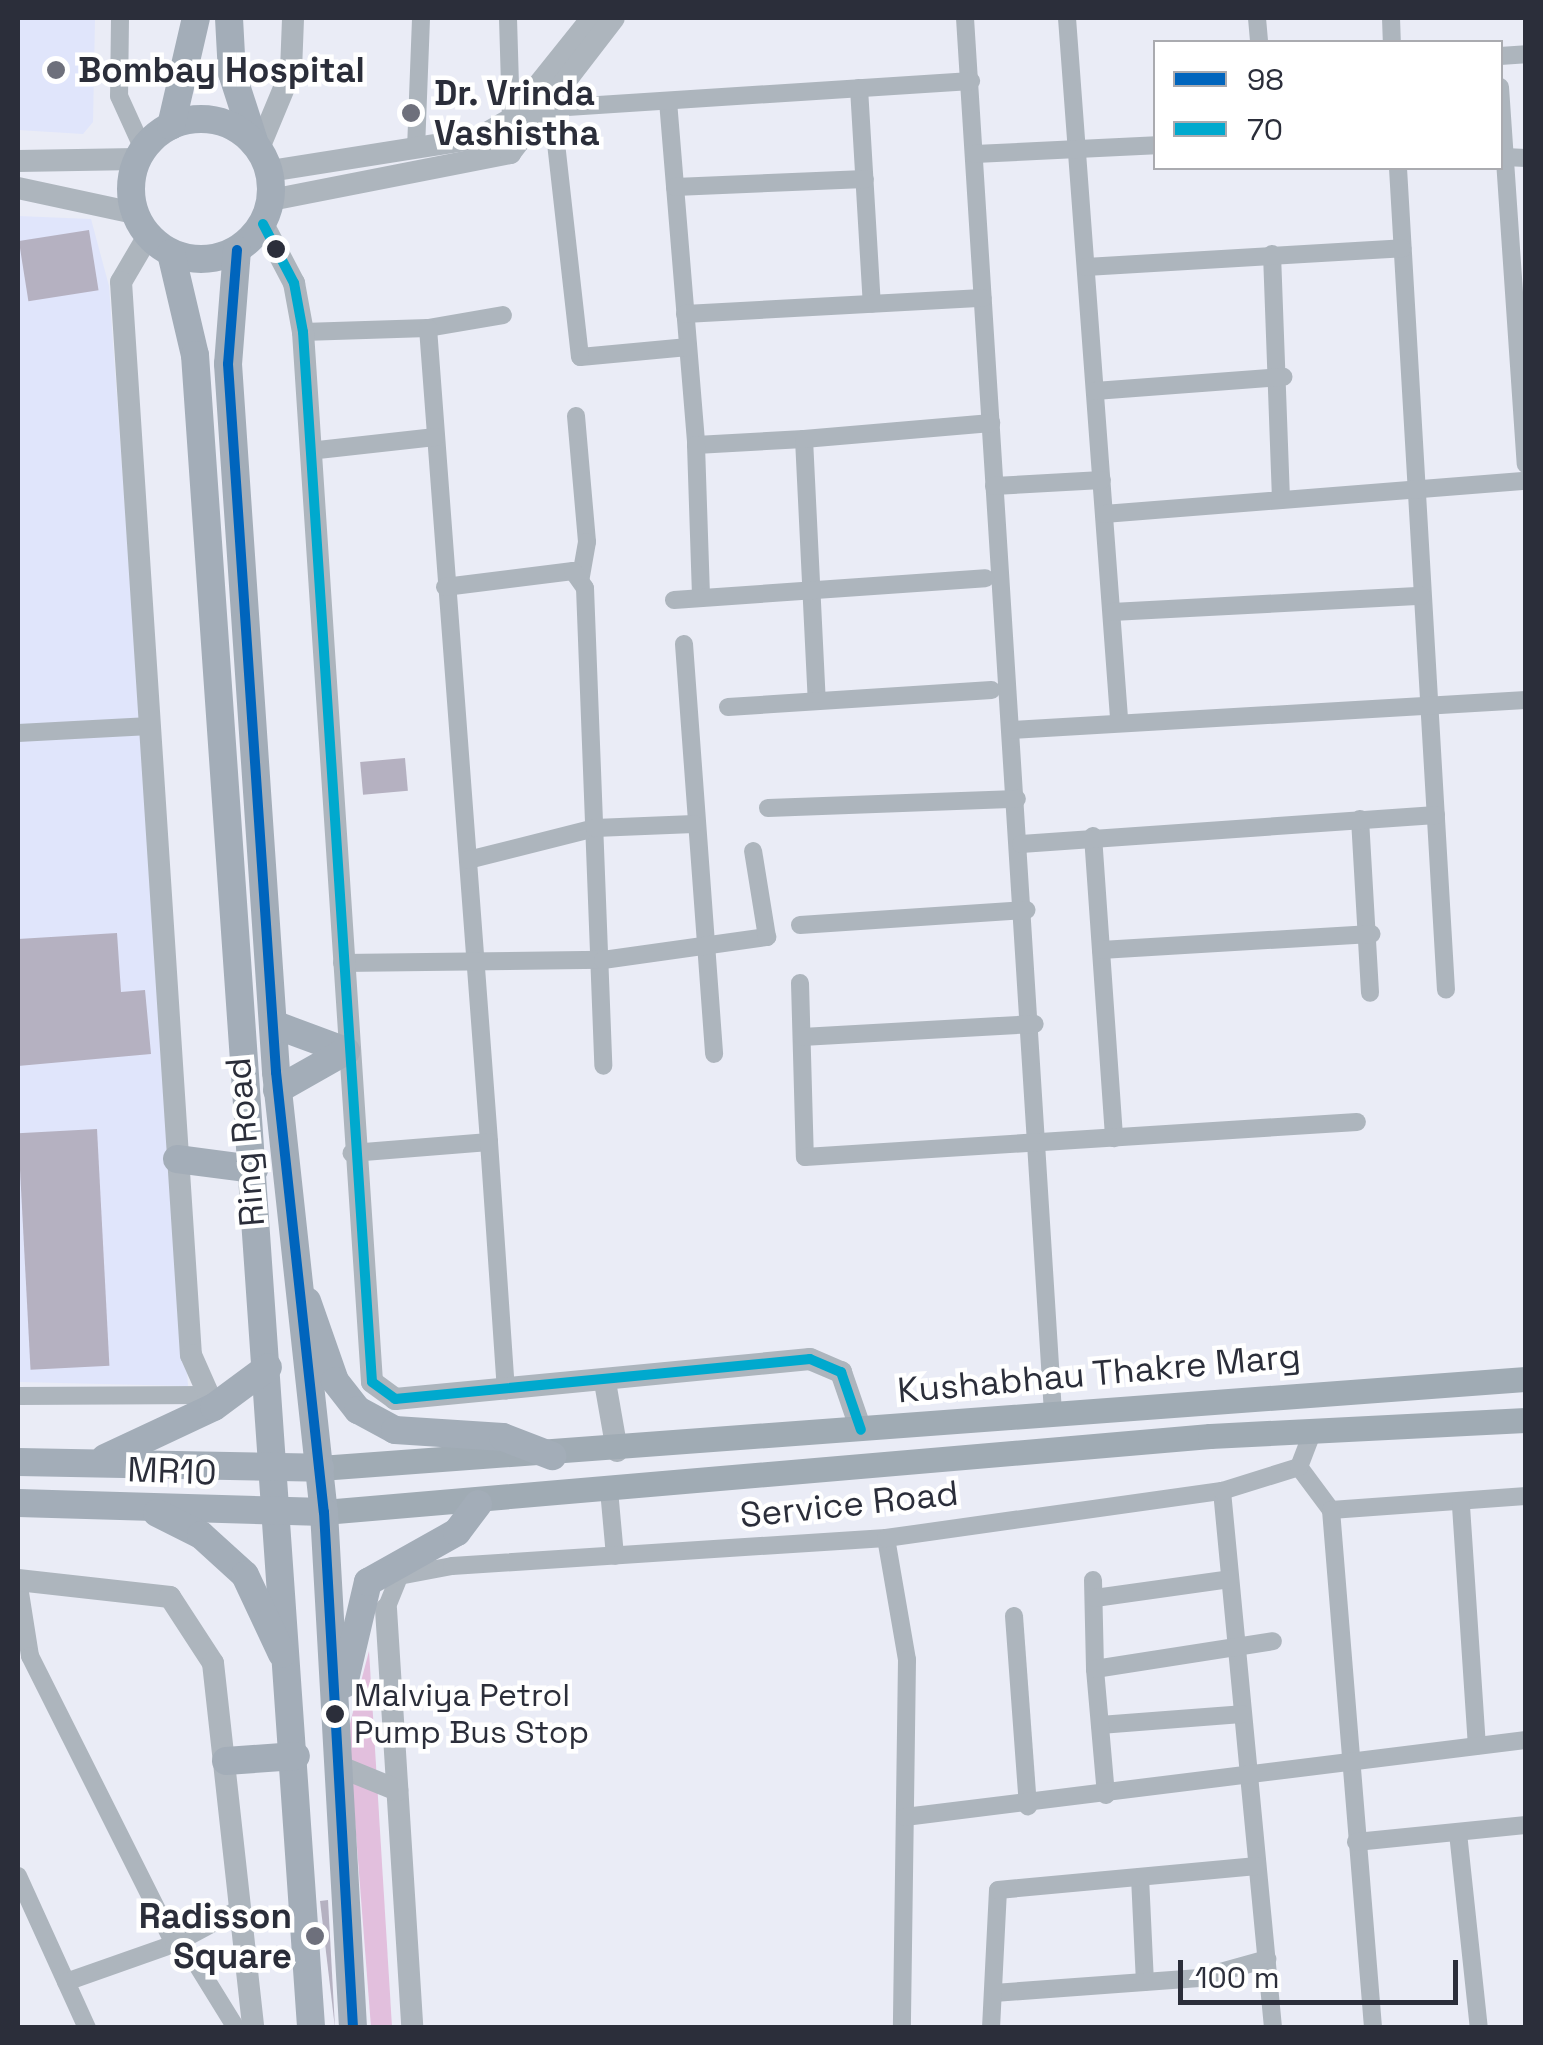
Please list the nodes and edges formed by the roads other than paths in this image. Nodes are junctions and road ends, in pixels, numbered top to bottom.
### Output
1 (120, 18) edge
2 (196, 18) edge
3 (229, 18) edge
4 (293, 18) edge
5 (421, 18) edge
6 (508, 18) edge
7 (592, 18) edge
8 (614, 18) edge
9 (965, 18) edge
10 (1066, 18) edge
11 (971, 81) junction
12 (860, 88) junction
13 (668, 101) junction
14 (552, 108) junction
15 (170, 126) junction
16 (520, 126) junction
17 (1503, 129) edge
18 (1153, 145) edge
19 (416, 149) junction
20 (1076, 149) junction
21 (261, 153) junction
22 (140, 154) junction
23 (975, 154) junction
24 (1505, 157) junction
25 (1526, 158) edge
26 (18, 162) edge
27 (1398, 170) edge
28 (864, 180) junction
29 (675, 187) junction
30 (18, 188) edge
31 (267, 212) junction
32 (151, 234) junction
33 (1402, 248) junction
34 (236, 250) junction
35 (1272, 254) junction
36 (1086, 267) junction
37 (984, 298) junction
38 (872, 304) junction
39 (685, 314) junction
40 (503, 315) dead end
41 (428, 328) junction
42 (302, 332) junction
43 (688, 347) junction
44 (1283, 377) junction
45 (1095, 391) junction
46 (576, 416) dead end
47 (990, 422) junction
48 (435, 437) junction
49 (804, 440) junction
50 (696, 445) junction
51 (309, 451) junction
52 (1526, 464) edge
53 (1102, 480) junction
54 (1526, 481) edge
55 (994, 486) junction
56 (1414, 490) junction
57 (1281, 500) junction
58 (1104, 514) junction
59 (581, 576) junction
60 (985, 578) dead end
61 (445, 587) junction
62 (812, 590) junction
63 (1422, 596) junction
64 (702, 598) junction
65 (674, 600) dead end
66 (1112, 612) junction
67 (684, 644) dead end
68 (991, 690) dead end
69 (1526, 700) edge
70 (817, 702) junction
71 (1431, 704) junction
72 (728, 707) dead end
73 (1119, 718) junction
74 (150, 726) junction
75 (1012, 730) junction
76 (18, 733) edge
77 (1017, 799) junction
78 (768, 808) dead end
79 (1436, 815) junction
80 (1360, 820) junction
81 (694, 824) junction
82 (595, 828) junction
83 (1093, 836) junction
84 (1021, 844) junction
85 (753, 850) dead end
86 (468, 860) junction
87 (1026, 910) junction
88 (800, 925) dead end
89 (1372, 934) junction
90 (702, 946) junction
91 (1101, 950) junction
92 (474, 957) junction
93 (603, 960) junction
94 (342, 963) junction
95 (800, 983) dead end
96 (1446, 990) dead end
97 (1370, 993) dead end
98 (272, 1024) junction
99 (1035, 1024) junction
100 (802, 1036) junction
101 (346, 1051) junction
102 (714, 1054) dead end
103 (604, 1066) dead end
104 (278, 1090) junction
105 (1357, 1122) dead end
106 (1114, 1138) junction
107 (489, 1142) junction
108 (1040, 1143) junction
109 (351, 1153) junction
110 (178, 1159) junction
111 (254, 1169) junction
112 (293, 1262) junction
113 (268, 1367) junction
114 (1526, 1379) edge
115 (604, 1382) junction
116 (506, 1390) junction
117 (18, 1396) edge
118 (210, 1401) junction
119 (1053, 1413) junction
120 (1526, 1420) edge
121 (862, 1430) junction
122 (1313, 1431) junction
123 (618, 1451) junction
124 (552, 1456) junction
125 (18, 1462) edge
126 (95, 1463) junction
127 (275, 1467) junction
128 (1300, 1467) junction
129 (320, 1468) junction
130 (610, 1490) junction
131 (1222, 1492) junction
132 (1526, 1496) edge
133 (18, 1503) edge
134 (478, 1504) junction
135 (1461, 1506) junction
136 (149, 1509) junction
137 (1330, 1510) junction
138 (278, 1511) junction
139 (324, 1512) junction
140 (886, 1538) junction
141 (616, 1556) junction
142 (1230, 1579) junction
143 (18, 1580) edge
144 (386, 1608) joint
145 (1014, 1616) dead end
146 (1273, 1641) dead end
147 (1236, 1644) junction
148 (286, 1659) junction
149 (1095, 1669) junction
150 (1242, 1714) junction
151 (336, 1722) junction
152 (1100, 1725) junction
153 (1526, 1740) edge
154 (1477, 1745) junction
155 (296, 1756) junction
156 (226, 1761) junction
157 (1348, 1761) junction
158 (338, 1766) junction
159 (1250, 1780) junction
160 (397, 1790) junction
161 (1106, 1794) junction
162 (1028, 1806) junction
163 (905, 1817) junction
164 (1526, 1825) edge
165 (1458, 1833) junction
166 (1356, 1842) junction
167 (1257, 1866) junction
168 (18, 1876) edge
169 (1140, 1877) junction
170 (241, 1908) junction
171 (174, 1944) junction
172 (1268, 1958) junction
173 (66, 1982) junction
174 (1145, 1982) junction
175 (994, 1993) junction
176 (87, 2028) edge
177 (236, 2028) edge
178 (253, 2028) edge
179 (311, 2028) edge
180 (353, 2028) edge
181 (412, 2028) edge
182 (902, 2028) edge
183 (992, 2028) edge
184 (1274, 2028) edge
185 (1373, 2028) edge
186 (1479, 2028) edge

1 - 22 street
2 - 15 main road
3 - 21 main road
4 - 21 street
5 - 19 street
6 - 16 street
7 - 16 street
8 - 14 street
9 - 11 street
10 - 20 street
11 - 12 street
11 - 23 street
12 - 13 street
12 - 28 street
13 - 14 street
13 - 29 street
14 - 16 street
14 - 43 street
15 - 21 main road
15 - 22 main road
16 - 19 street
16 - 31 street
17 - 24 street
18 - 20 street
19 - 21 street
20 - 23 street
20 - 36 street
21 - 31 main road
22 - 26 street
22 - 32 main road
23 - 37 street
24 - 25 street
24 - 52 street
27 - 33 street
28 - 29 street
28 - 38 street
29 - 39 street
30 - 32 street
31 - 34 main road
31 - 42 street
32 - 34 main road
32 - 74 street
32 - 111 main road, Ring Road
33 - 35 street
33 - 56 street
34 - 98 main road, Ring Road
35 - 36 street
35 - 44 street
36 - 45 street
37 - 38 street
37 - 47 street
38 - 39 street
39 - 43 street
40 - 41 street
41 - 42 street
41 - 48 street
42 - 51 street
43 - 50 street
44 - 45 street
44 - 57 street
45 - 53 street
46 - 59 street
47 - 49 street
47 - 55 street
48 - 51 street
48 - 61 street
49 - 50 street
49 - 62 street
50 - 64 street
51 - 94 street
53 - 55 street
53 - 58 street
54 - 56 street
55 - 75 street
56 - 57 street
56 - 63 street
57 - 58 street
58 - 66 street
59 - 61 street
59 - 82 street
60 - 62 street
61 - 86 street
62 - 64 street
62 - 70 street
63 - 66 street
63 - 71 street
64 - 65 street
66 - 73 street
67 - 81 street
68 - 70 street
69 - 71 street
70 - 72 street
71 - 73 street
71 - 79 street
73 - 75 street
74 - 76 street
74 - 110 street
75 - 77 street
77 - 78 street
77 - 84 street
79 - 80 street
79 - 96 street
80 - 83 street
80 - 89 street
81 - 82 street
81 - 90 street
82 - 86 street
82 - 93 street
83 - 84 street
83 - 91 street
84 - 87 street
85 - 90 street
86 - 92 street
87 - 88 street
87 - 99 street
89 - 91 street
89 - 97 street
90 - 93 street
90 - 102 street
91 - 106 street
92 - 93 street
92 - 94 street
92 - 107 street
93 - 103 street
94 - 101 street
95 - 100 street
98 - 101 main road
98 - 104 main road, Ring Road
99 - 100 street
99 - 108 street
100 - 108 street
101 - 104 main road
101 - 109 street
104 - 112 main road, Ring Road
105 - 106 street
106 - 108 street
107 - 109 street
107 - 116 street
108 - 119 street
109 - 116 street
110 - 111 main road
110 - 118 street
111 - 113 main road, Ring Road
112 - 124 main road
112 - 129 main road, Ring Road
113 - 118 main road
113 - 127 main road, Ring Road
114 - 119 main road, Kushabhau Thakre Marg
115 - 116 street
115 - 121 street
115 - 123 street
117 - 118 street
118 - 126 main road
119 - 121 main road, Kushabhau Thakre Marg
120 - 122 main road, Kushabhau Thakre Marg
121 - 123 main road, Kushabhau Thakre Marg
122 - 128 street
122 - 130 main road, Kushabhau Thakre Marg
123 - 124 main road, Kushabhau Thakre Marg
124 - 129 main road, Kushabhau Thakre Marg
125 - 126 main road, MR10
126 - 127 main road, MR10
127 - 129 main road, MR10
127 - 138 main road, Ring Road
128 - 131 street, Service Road
128 - 137 street
129 - 139 main road, Ring Road
130 - 134 main road, Kushabhau Thakre Marg
130 - 141 street
131 - 140 street, Service Road
131 - 142 street
132 - 135 street
133 - 136 main road, MR10
134 - 139 main road, Kushabhau Thakre Marg
134 - 151 main road
135 - 137 street
135 - 154 street
136 - 138 main road, MR10
136 - 148 main road
137 - 157 street
138 - 139 main road, MR10
138 - 148 main road, Ring Road
139 - 151 main road, Ring Road
140 - 141 street, Service Road
140 - 163 street
141 - 144 street, Service Road
142 - 147 street
142 - 149 street
143 - 156 street
143 - 171 street
144 - 160 street
145 - 162 street
146 - 147 street
147 - 149 street
147 - 150 street
148 - 155 main road, Ring Road
149 - 152 street
150 - 152 street
150 - 159 street
151 - 158 main road, Ring Road
152 - 161 street
153 - 154 street
154 - 157 street
155 - 156 main road
155 - 179 main road, Ring Road
156 - 170 street
157 - 159 street
157 - 166 street
158 - 160 street
158 - 180 main road, Ring Road
159 - 161 street
159 - 167 street
160 - 181 street
161 - 162 street
162 - 163 street
163 - 182 street
164 - 165 street
165 - 166 street
165 - 186 street
166 - 185 street
167 - 169 street
167 - 172 street
168 - 173 street
169 - 174 street
169 - 175 street
170 - 171 street
170 - 178 street
171 - 173 street
171 - 177 street
172 - 174 street
172 - 184 street
173 - 176 street
174 - 175 street
175 - 183 street

